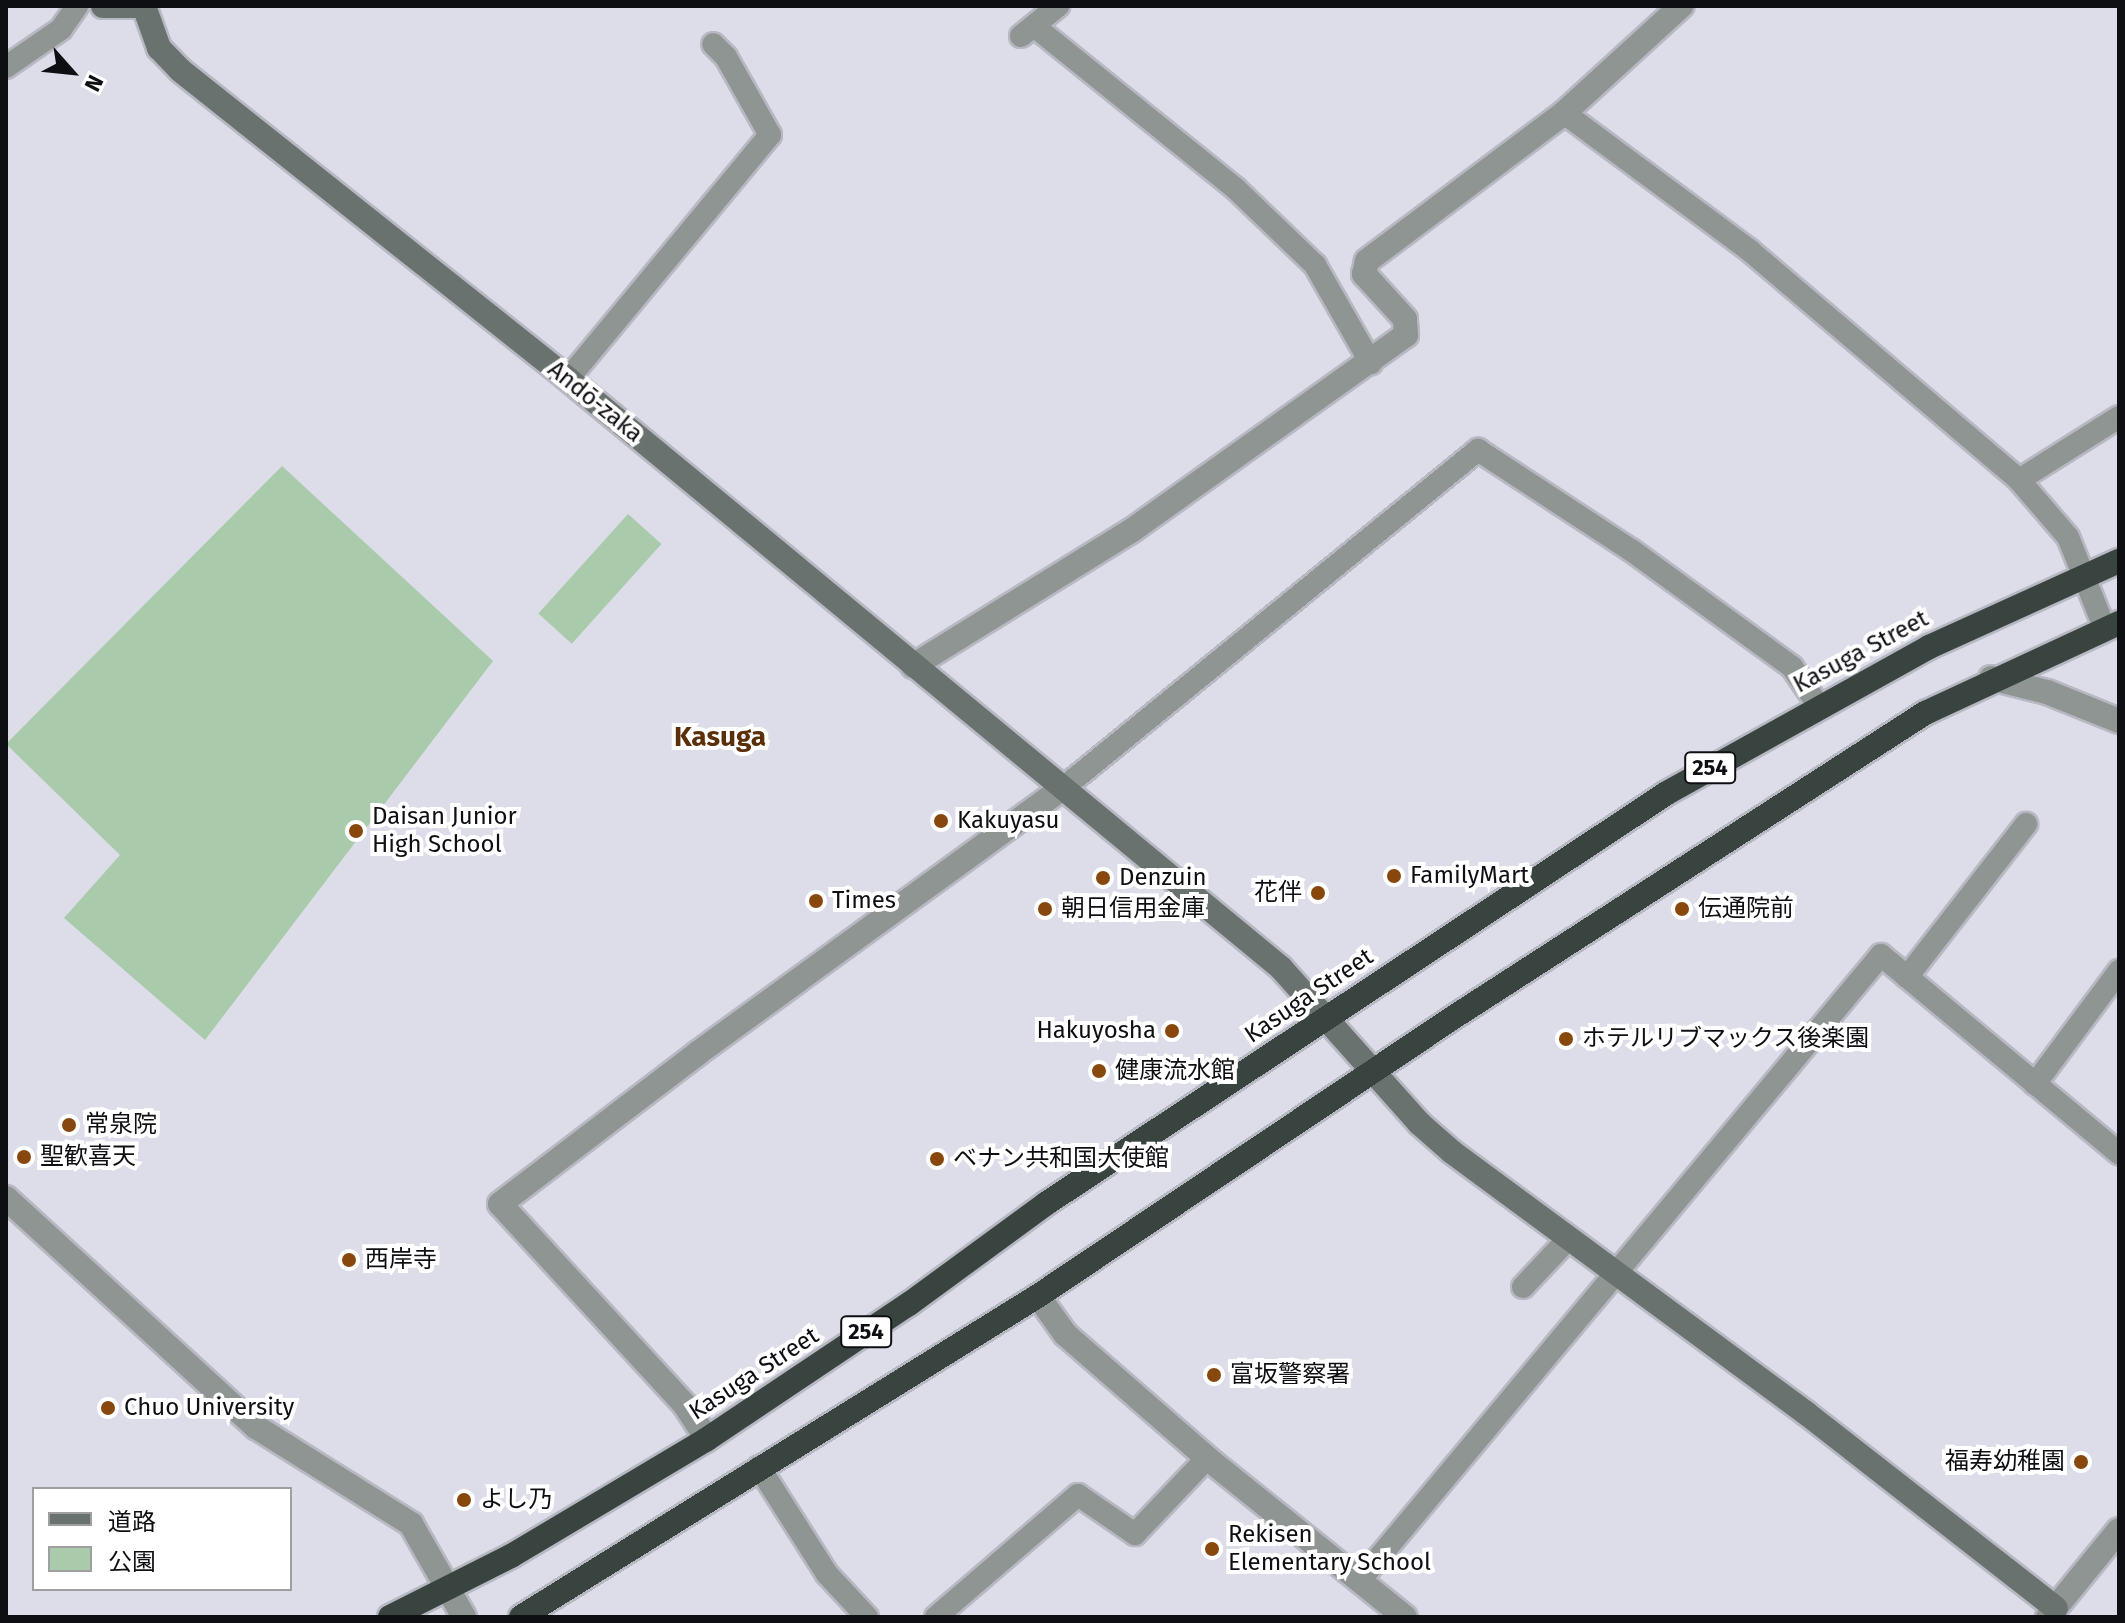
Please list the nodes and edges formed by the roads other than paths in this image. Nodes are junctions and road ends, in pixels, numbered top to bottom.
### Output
1 (77, 6) edge
2 (103, 6) edge
3 (143, 6) edge
4 (1058, 6) edge
5 (1681, 6) edge
6 (713, 44) dead end
7 (6, 67) edge
8 (1564, 113) junction
9 (1371, 363) junction
10 (568, 379) junction
11 (2119, 417) edge
12 (2019, 480) junction
13 (2119, 561) edge
14 (2085, 572) junction
15 (2112, 626) edge
16 (913, 666) junction
17 (1991, 678) junction
18 (1819, 706) junction
19 (2119, 721) edge
20 (1062, 789) junction
21 (2026, 824) dead end
22 (2119, 971) edge
23 (1907, 977) junction
24 (1324, 1018) junction
25 (1374, 1073) junction
26 (2035, 1084) junction
27 (2119, 1153) edge
28 (6, 1198) edge
29 (1568, 1239) junction
30 (1618, 1273) junction
31 (1523, 1287) dead end
32 (1038, 1296) junction
33 (707, 1439) junction
34 (1207, 1458) junction
35 (759, 1467) junction
36 (2119, 1530) edge
37 (1361, 1579) junction
38 (450, 1589) junction
39 (2052, 1612) edge
40 (390, 1617) edge
41 (464, 1617) edge
42 (521, 1617) edge
43 (867, 1617) edge
44 (936, 1617) edge
45 (1405, 1617) edge

1 - 7 lane
2 - 3 street
3 - 10 street, Andō-zaka
4 - 9 lane
5 - 8 street
6 - 10 lane
8 - 9 street
8 - 12 lane
9 - 16 street
10 - 16 street, Andō-zaka
11 - 12 lane
12 - 14 lane
13 - 14 highway, Kasuga Street / 254
14 - 15 lane
14 - 18 highway, Kasuga Street / 254
15 - 17 highway, 254
16 - 20 street, Andō-zaka
17 - 19 street
17 - 25 highway, 254
18 - 20 lane
18 - 24 highway, Kasuga Street / 254
20 - 24 street, Andō-zaka
20 - 33 street
21 - 23 lane
22 - 26 lane
23 - 26 lane
23 - 30 lane
24 - 25 street, Andō-zaka
24 - 33 highway, Kasuga Street / 254
25 - 29 street, Andō-zaka
25 - 32 highway, 254
26 - 27 lane
28 - 38 street
29 - 30 street, Andō-zaka
29 - 31 lane
30 - 37 lane
30 - 39 street, Andō-zaka
32 - 34 street
32 - 35 highway, 254
33 - 38 highway, Kasuga Street / 254
34 - 37 street
34 - 44 lane
35 - 42 highway, 254
35 - 43 lane
36 - 39 street
37 - 45 street
38 - 40 highway, Kasuga Street / 254
38 - 41 street

